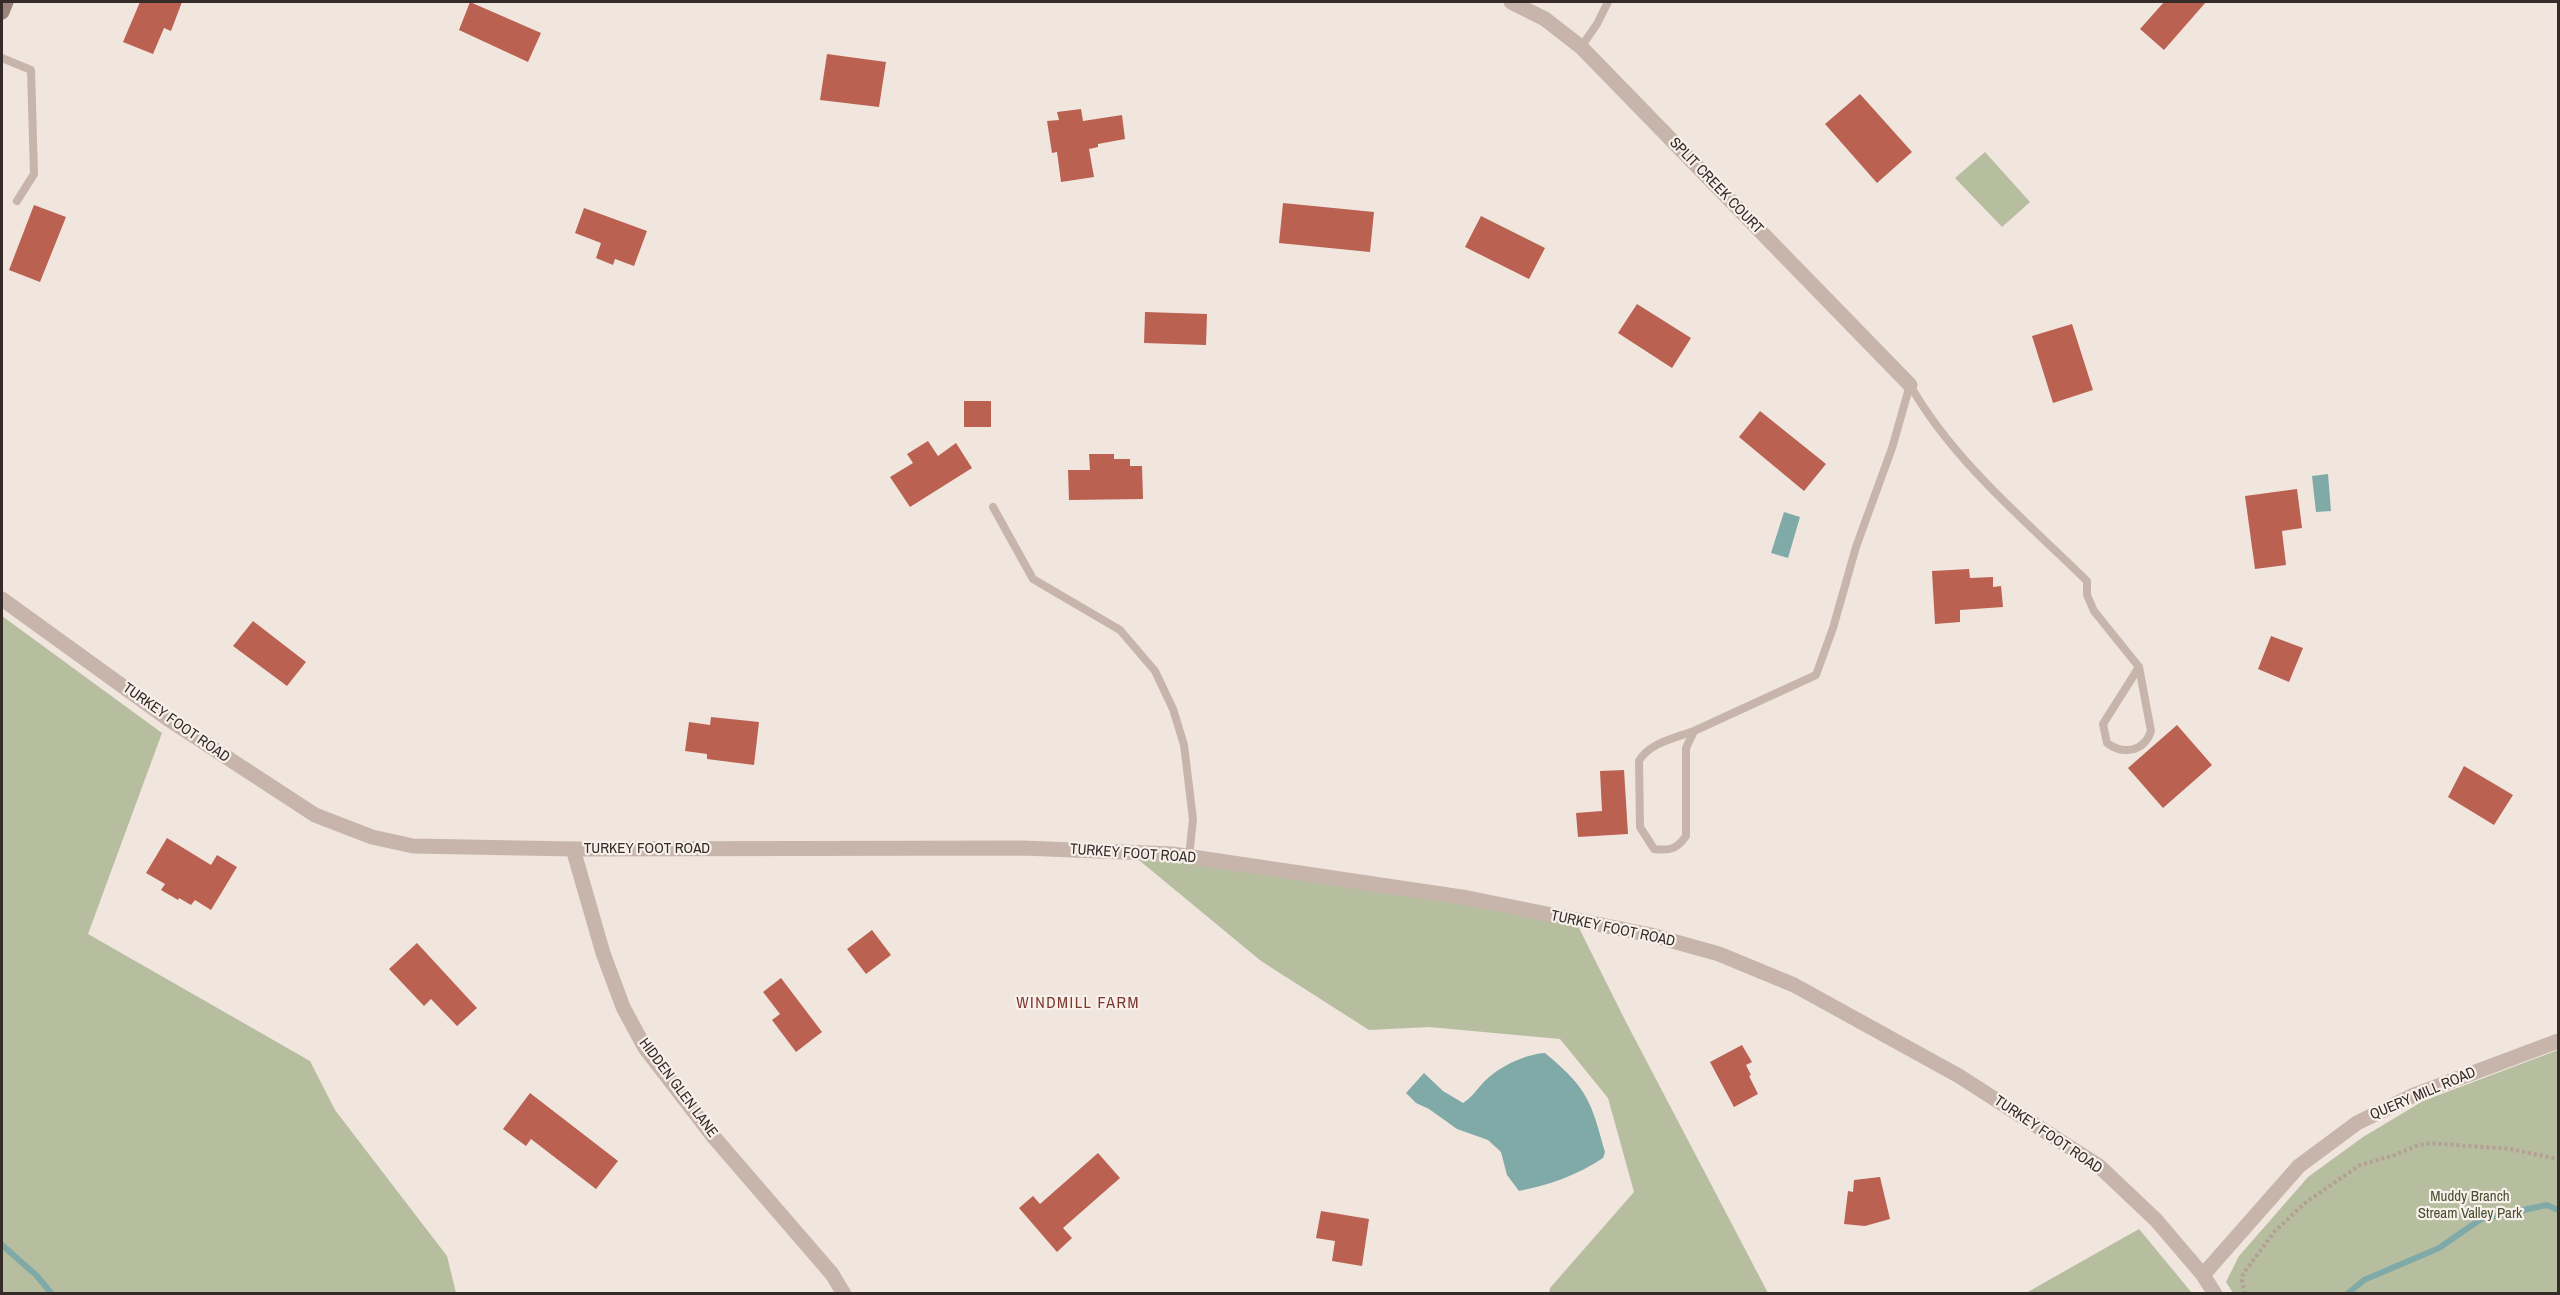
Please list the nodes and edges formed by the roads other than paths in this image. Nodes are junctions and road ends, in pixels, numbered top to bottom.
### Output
1 (6, 2) edge
2 (1511, 2) edge
3 (1608, 2) edge
4 (2, 12) edge
5 (1581, 47) junction
6 (2, 58) edge
7 (16, 201) dead end
8 (1910, 385) junction
9 (993, 507) dead end
10 (2, 599) edge
11 (2139, 667) junction
12 (1694, 731) junction
13 (573, 849) junction
14 (1189, 857) junction
15 (2559, 1041) edge
16 (2203, 1275) junction
17 (844, 1293) edge
18 (2215, 1293) edge

1 - 4 main road
2 - 5 street, SPLIT CREEK COURT
3 - 5 lane
5 - 8 street, SPLIT CREEK COURT
6 - 7 lane
8 - 11 lane
8 - 12 lane
9 - 14 lane
10 - 13 street, TURKEY FOOT ROAD
11 - 11 lane
12 - 12 lane
13 - 14 street, TURKEY FOOT ROAD
13 - 17 street, HIDDEN GLEN LANE
14 - 16 street, TURKEY FOOT ROAD
15 - 16 street, QUERY MILL ROAD
16 - 18 street, TURKEY FOOT ROAD

